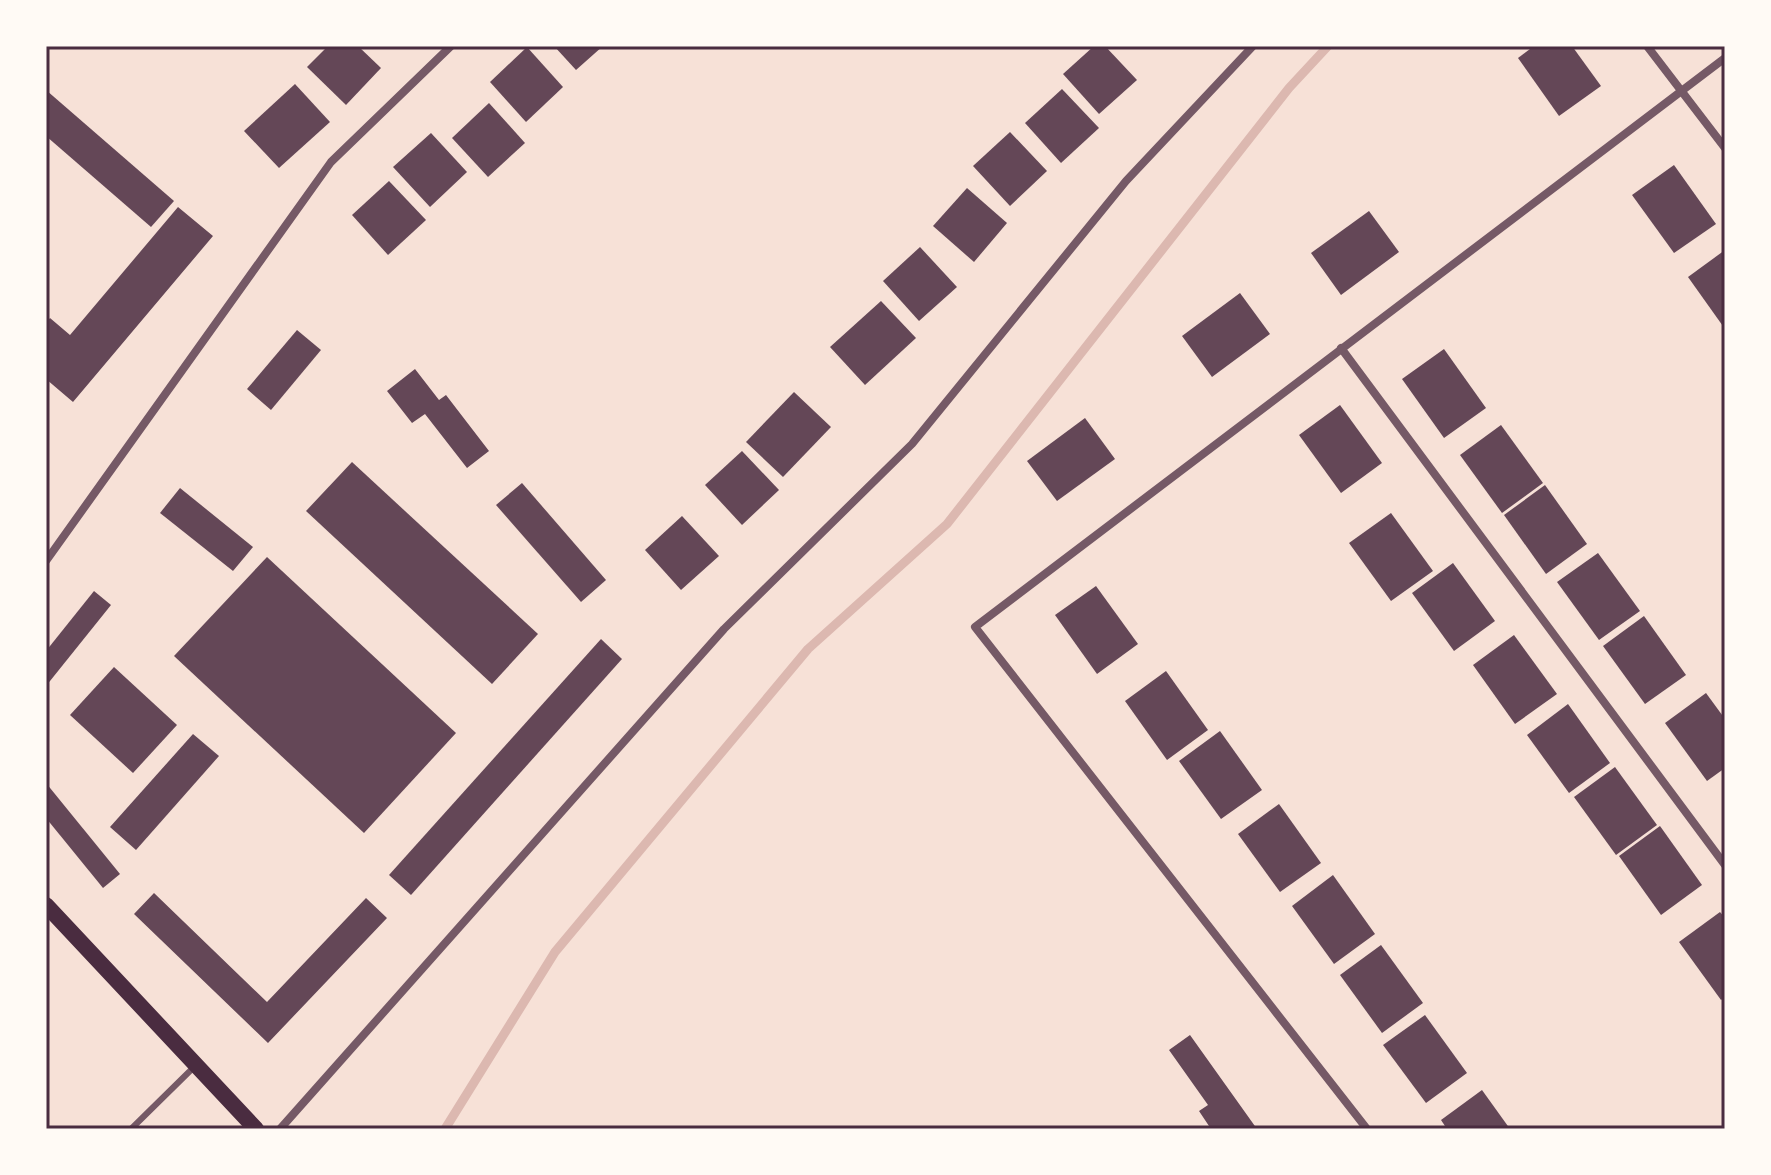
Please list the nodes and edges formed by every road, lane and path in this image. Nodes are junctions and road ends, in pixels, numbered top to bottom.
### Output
1 (451, 46) edge
2 (1253, 46) edge
3 (1647, 46) edge
4 (1725, 58) edge
5 (1682, 91) junction
6 (1725, 148) edge
7 (1341, 348) junction
8 (46, 561) edge
9 (1725, 865) edge
10 (46, 905) edge
11 (196, 1065) junction
12 (131, 1129) edge
13 (256, 1129) edge
14 (280, 1129) edge
15 (1367, 1129) edge

1 - 8 street
2 - 14 street
3 - 5 street
4 - 5 street
5 - 6 street
5 - 7 street
7 - 9 street
7 - 15 street
10 - 11 main road
11 - 12 lane
11 - 13 main road

